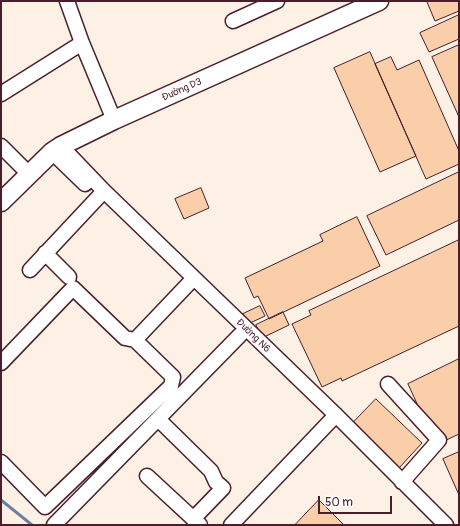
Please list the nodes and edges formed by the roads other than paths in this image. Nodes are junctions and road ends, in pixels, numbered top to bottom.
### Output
1 (67, 1) edge
2 (277, 1) edge
3 (379, 1) edge
4 (233, 21) dead end
5 (82, 43) junction
6 (1, 94) edge
7 (114, 120) junction
8 (1, 146) edge
9 (57, 149) junction
10 (29, 174) junction
11 (101, 194) junction
12 (1, 202) edge
13 (45, 253) junction
14 (30, 270) dead end
15 (69, 277) dead end
16 (191, 281) junction
17 (240, 335) junction
18 (135, 340) junction
19 (1, 363) edge
20 (388, 384) dead end
21 (333, 419) junction
22 (158, 420) junction
23 (1, 462) edge
24 (147, 476) dead end
25 (402, 482) junction
26 (197, 522) edge
27 (54, 525) edge
28 (231, 525) edge
29 (433, 525) edge
30 (446, 525) edge

1 - 5 street
2 - 4 street
3 - 7 main road, Đường D3
5 - 6 street
5 - 7 street
7 - 9 main road, Đường D3
8 - 10 street
9 - 10 main road, Đường D3
9 - 11 street, Đường N6
10 - 12 main road, Đường D3
11 - 13 street
11 - 16 street, Đường N6
13 - 14 street
13 - 15 street
16 - 17 street, Đường N6
16 - 18 street
16 - 21 street, Đường N6
17 - 21 street, Đường N6
17 - 22 street
18 - 19 street
18 - 23 street
20 - 25 street
21 - 25 street, Đường N6
21 - 28 street
21 - 29 street, Đường N6
22 - 26 street
22 - 27 street
24 - 26 street
25 - 30 street, Đường N6

